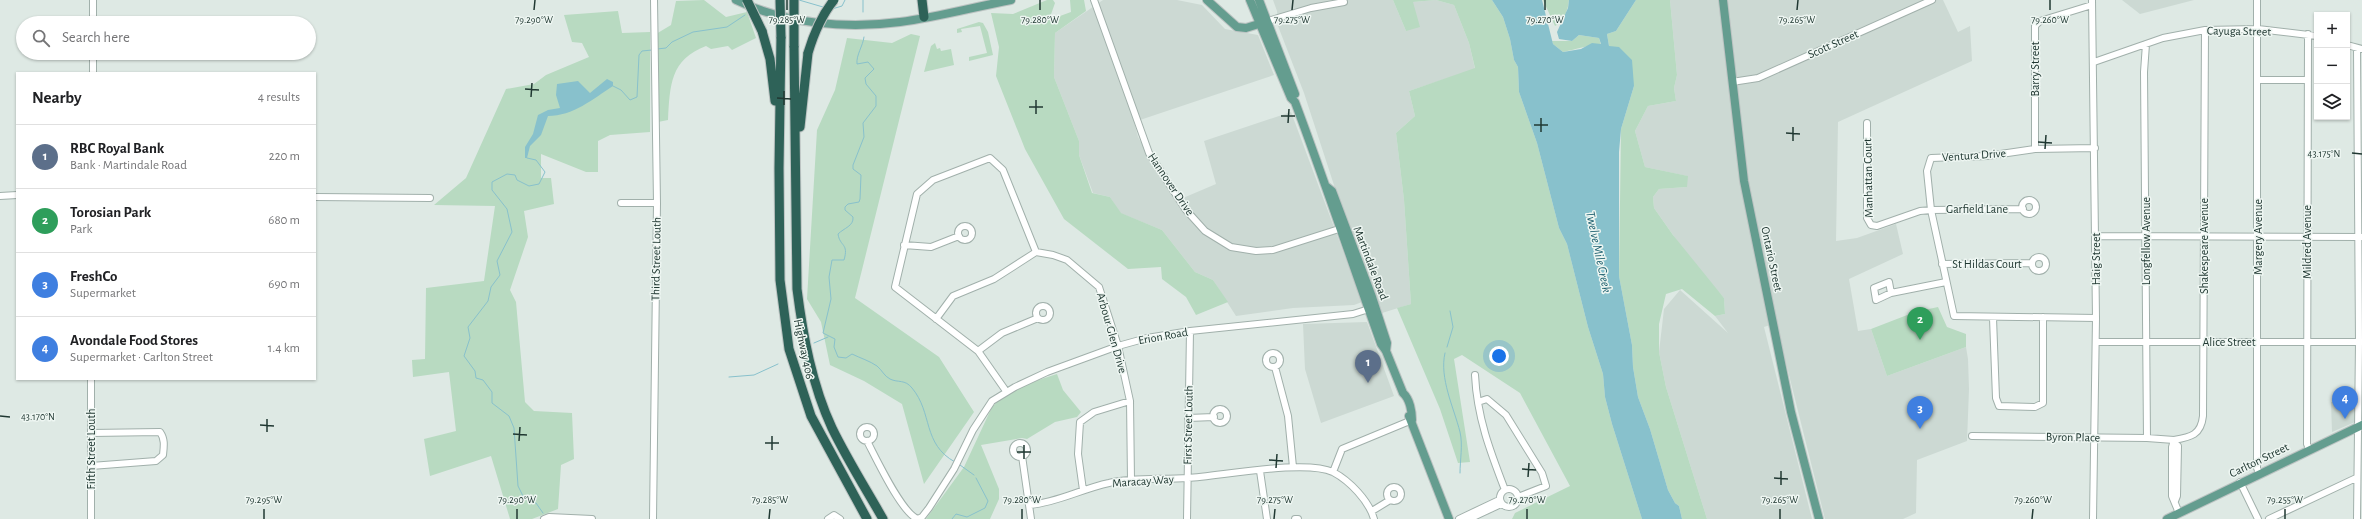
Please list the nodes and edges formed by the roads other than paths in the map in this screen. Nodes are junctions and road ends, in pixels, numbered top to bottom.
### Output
1 (93, 0) edge
2 (654, 0) edge
3 (736, 0) edge
4 (747, 0) edge
5 (780, 0) edge
6 (794, 0) edge
7 (834, 0) edge
8 (922, 0) edge
9 (1011, 0) edge
10 (1094, 0) edge
11 (1207, 0) edge
12 (1250, 0) edge
13 (1259, 0) edge
14 (1723, 0) edge
15 (1932, 0) edge
16 (2257, 0) edge
17 (1344, 2) dead end
18 (2092, 2) edge
19 (93, 16) edge
20 (924, 17) junction
21 (1264, 22) junction
22 (2258, 29) junction
23 (2205, 30) junction
24 (2308, 34) junction
25 (2314, 35) edge
26 (2146, 44) junction
27 (2350, 46) edge
28 (2360, 49) edge
29 (93, 60) edge
30 (2094, 62) junction
31 (93, 72) edge
32 (2257, 80) junction
33 (2308, 80) junction
34 (1732, 82) junction
35 (1867, 123) dead end
36 (2095, 148) junction
37 (2035, 149) junction
38 (779, 168) junction
39 (1327, 187) junction
40 (796, 192) junction
41 (16, 195) edge
42 (0, 196) edge
43 (316, 196) edge
44 (430, 198) dead end
45 (621, 203) dead end
46 (657, 203) junction
47 (2023, 209) dead end
48 (1931, 210) junction
49 (1877, 226) joint
50 (1339, 229) junction
51 (958, 236) dead end
52 (2096, 236) junction
53 (2147, 236) junction
54 (2205, 237) junction
55 (2257, 237) junction
56 (2307, 237) junction
57 (2360, 237) edge
58 (904, 245) junction
59 (1036, 252) junction
60 (2032, 263) dead end
61 (1942, 264) junction
62 (1946, 282) junction
63 (1891, 293) dead end
64 (1372, 308) junction
65 (2043, 317) junction
66 (1038, 318) dead end
67 (1993, 318) junction
68 (2096, 318) junction
69 (936, 319) junction
70 (1190, 331) junction
71 (2096, 342) junction
72 (2146, 342) junction
73 (2204, 342) junction
74 (2258, 342) junction
75 (2307, 342) junction
76 (2360, 342) edge
77 (1118, 346) junction
78 (978, 351) junction
79 (1275, 367) dead end
80 (1476, 374) dead end
81 (91, 380) edge
82 (1006, 391) junction
83 (1130, 401) junction
84 (1478, 402) junction
85 (1214, 417) dead end
86 (1188, 418) junction
87 (1412, 420) junction
88 (2359, 426) edge
89 (91, 433) junction
90 (1972, 436) dead end
91 (2093, 438) junction
92 (2147, 438) junction
93 (866, 442) dead end
94 (2174, 442) junction
95 (2310, 449) junction
96 (1022, 456) dead end
97 (91, 466) junction
98 (1293, 467) junction
99 (956, 470) junction
100 (1260, 471) junction
101 (1333, 472) junction
102 (2259, 473) junction
103 (1187, 478) junction
104 (2356, 478) junction
105 (1131, 480) junction
106 (2240, 482) junction
107 (1083, 490) junction
108 (1505, 490) junction
109 (1518, 497) junction
110 (898, 498) junction
111 (1390, 500) dead end
112 (1500, 502) junction
113 (1030, 505) junction
114 (1372, 511) junction
115 (2179, 513) junction
116 (547, 518) edge
117 (91, 519) edge
118 (592, 519) edge
119 (653, 519) edge
120 (828, 519) edge
121 (840, 519) edge
122 (867, 519) edge
123 (883, 519) edge
124 (910, 519) edge
125 (924, 519) edge
126 (1031, 519) edge
127 (1186, 519) edge
128 (1267, 519) edge
129 (1374, 519) edge
130 (1449, 519) edge
131 (1459, 519) edge
132 (1469, 519) edge
133 (1819, 519) edge
134 (2093, 519) edge
135 (2167, 519) edge
136 (2258, 519) edge
137 (2269, 519) edge
138 (2357, 519) edge

1 - 19 street
2 - 46 street, Third Street Louth
3 - 20 main road
4 - 38 highway, bridge
5 - 38 highway, bridge
6 - 40 highway, bridge
7 - 40 highway, bridge
8 - 20 highway
9 - 20 main road
10 - 50 street, Hannover Drive
11 - 21 main road
12 - 21 main road, Martindale Road
13 - 21 main road, Martindale Road
14 - 34 main road, Ontario Street
15 - 34 street, Scott Street
16 - 22 street, Margery Avenue
17 - 21 street
18 - 30 street, Haig Street
18 - 37 street, Barry Street
21 - 39 main road, Martindale Road
22 - 23 street, Cayuga Street
22 - 24 street, Cayuga Street
22 - 32 street, Margery Avenue
23 - 26 street, Cayuga Street
23 - 54 street, Shakespeare Avenue
24 - 25 street, Cayuga Street
24 - 33 street, Mildred Avenue
26 - 30 street, Cayuga Street
26 - 53 street, Longfellow Avenue
27 - 28 street
28 - 57 street
29 - 31 street
30 - 36 street, Haig Street
32 - 33 street
32 - 55 street, Margery Avenue
33 - 56 street, Mildred Avenue
34 - 133 main road, Ontario Street
35 - 49 street, Manhattan Court
36 - 37 street, Ventura Drive
36 - 52 street, Haig Street
37 - 48 street, Ventura Drive
38 - 122 highway, Highway 406
39 - 50 main road, Martindale Road
39 - 64 main road, Martindale Road
40 - 123 highway, Highway 406
41 - 42 street
43 - 44 street
45 - 46 street
46 - 119 street, Third Street Louth
47 - 48 street, Garfield Lane
48 - 49 street, Garfield Lane
48 - 61 street, Ventura Drive
50 - 64 main road, Martindale Road
51 - 58 street
52 - 53 street
52 - 68 street, Haig Street
53 - 54 street
53 - 72 street, Longfellow Avenue
54 - 55 street
54 - 73 street, Shakespeare Avenue
55 - 56 street
55 - 74 street, Margery Avenue
56 - 57 street
56 - 75 street, Mildred Avenue
57 - 76 street
58 - 59 street
58 - 69 street
59 - 69 street
59 - 77 street, Arbour Glen Drive
60 - 61 street, St Hildas Court
61 - 62 street, Ventura Drive
62 - 63 street
62 - 67 street, Ventura Drive
64 - 70 street, Erion Road
64 - 87 main road, Martindale Road
65 - 67 street, Ventura Drive
65 - 67 street
65 - 68 street, Ventura Drive
66 - 78 street
68 - 71 street, Haig Street
69 - 78 street
70 - 77 street, Erion Road
70 - 86 street, First Street Louth
71 - 72 street, Alice Street
71 - 91 street, Haig Street
72 - 73 street, Alice Street
72 - 92 street, Longfellow Avenue
73 - 74 street, Alice Street
73 - 94 street, Shakespeare Avenue
74 - 75 street, Alice Street
74 - 102 street, Margery Avenue
75 - 76 street, Alice Street
75 - 95 street, Mildred Avenue
76 - 88 street
77 - 82 street, Erion Road
77 - 83 street, Arbour Glen Drive
78 - 82 street
79 - 98 street
80 - 84 street
81 - 89 street, Fifth Street Louth
82 - 99 street, Erion Road
83 - 105 street, Arbour Glen Drive
83 - 107 street
84 - 108 street
84 - 109 street
85 - 86 street
86 - 103 street, First Street Louth
87 - 101 street
87 - 130 main road, Martindale Road
88 - 95 main road, Carlton Street
88 - 104 street
89 - 97 street, Fifth Street Louth
89 - 97 street
90 - 91 street, Byron Place
91 - 92 street, Byron Place
91 - 134 street, Haig Street
92 - 94 street, Byron Place
93 - 110 street
94 - 115 street
95 - 102 main road, Carlton Street
96 - 113 street
97 - 117 street, Fifth Street Louth
98 - 100 street, Maracay Way
98 - 101 street, Maracay Way
99 - 110 street, Erion Road
99 - 125 street, Erion Road
100 - 103 street, Maracay Way
100 - 128 street
101 - 114 street
102 - 106 main road, Carlton Street
103 - 105 street, Maracay Way
103 - 127 street, First Street Louth
104 - 137 street
104 - 138 street
105 - 107 street, Maracay Way
106 - 115 main road, Carlton Street
106 - 136 street
107 - 113 street, Maracay Way
108 - 109 street
108 - 112 street
109 - 112 street
110 - 124 street
111 - 114 street
112 - 131 street
112 - 132 street
113 - 126 street
114 - 129 street
115 - 135 main road, Carlton Street
116 - 118 street
120 - 121 street

